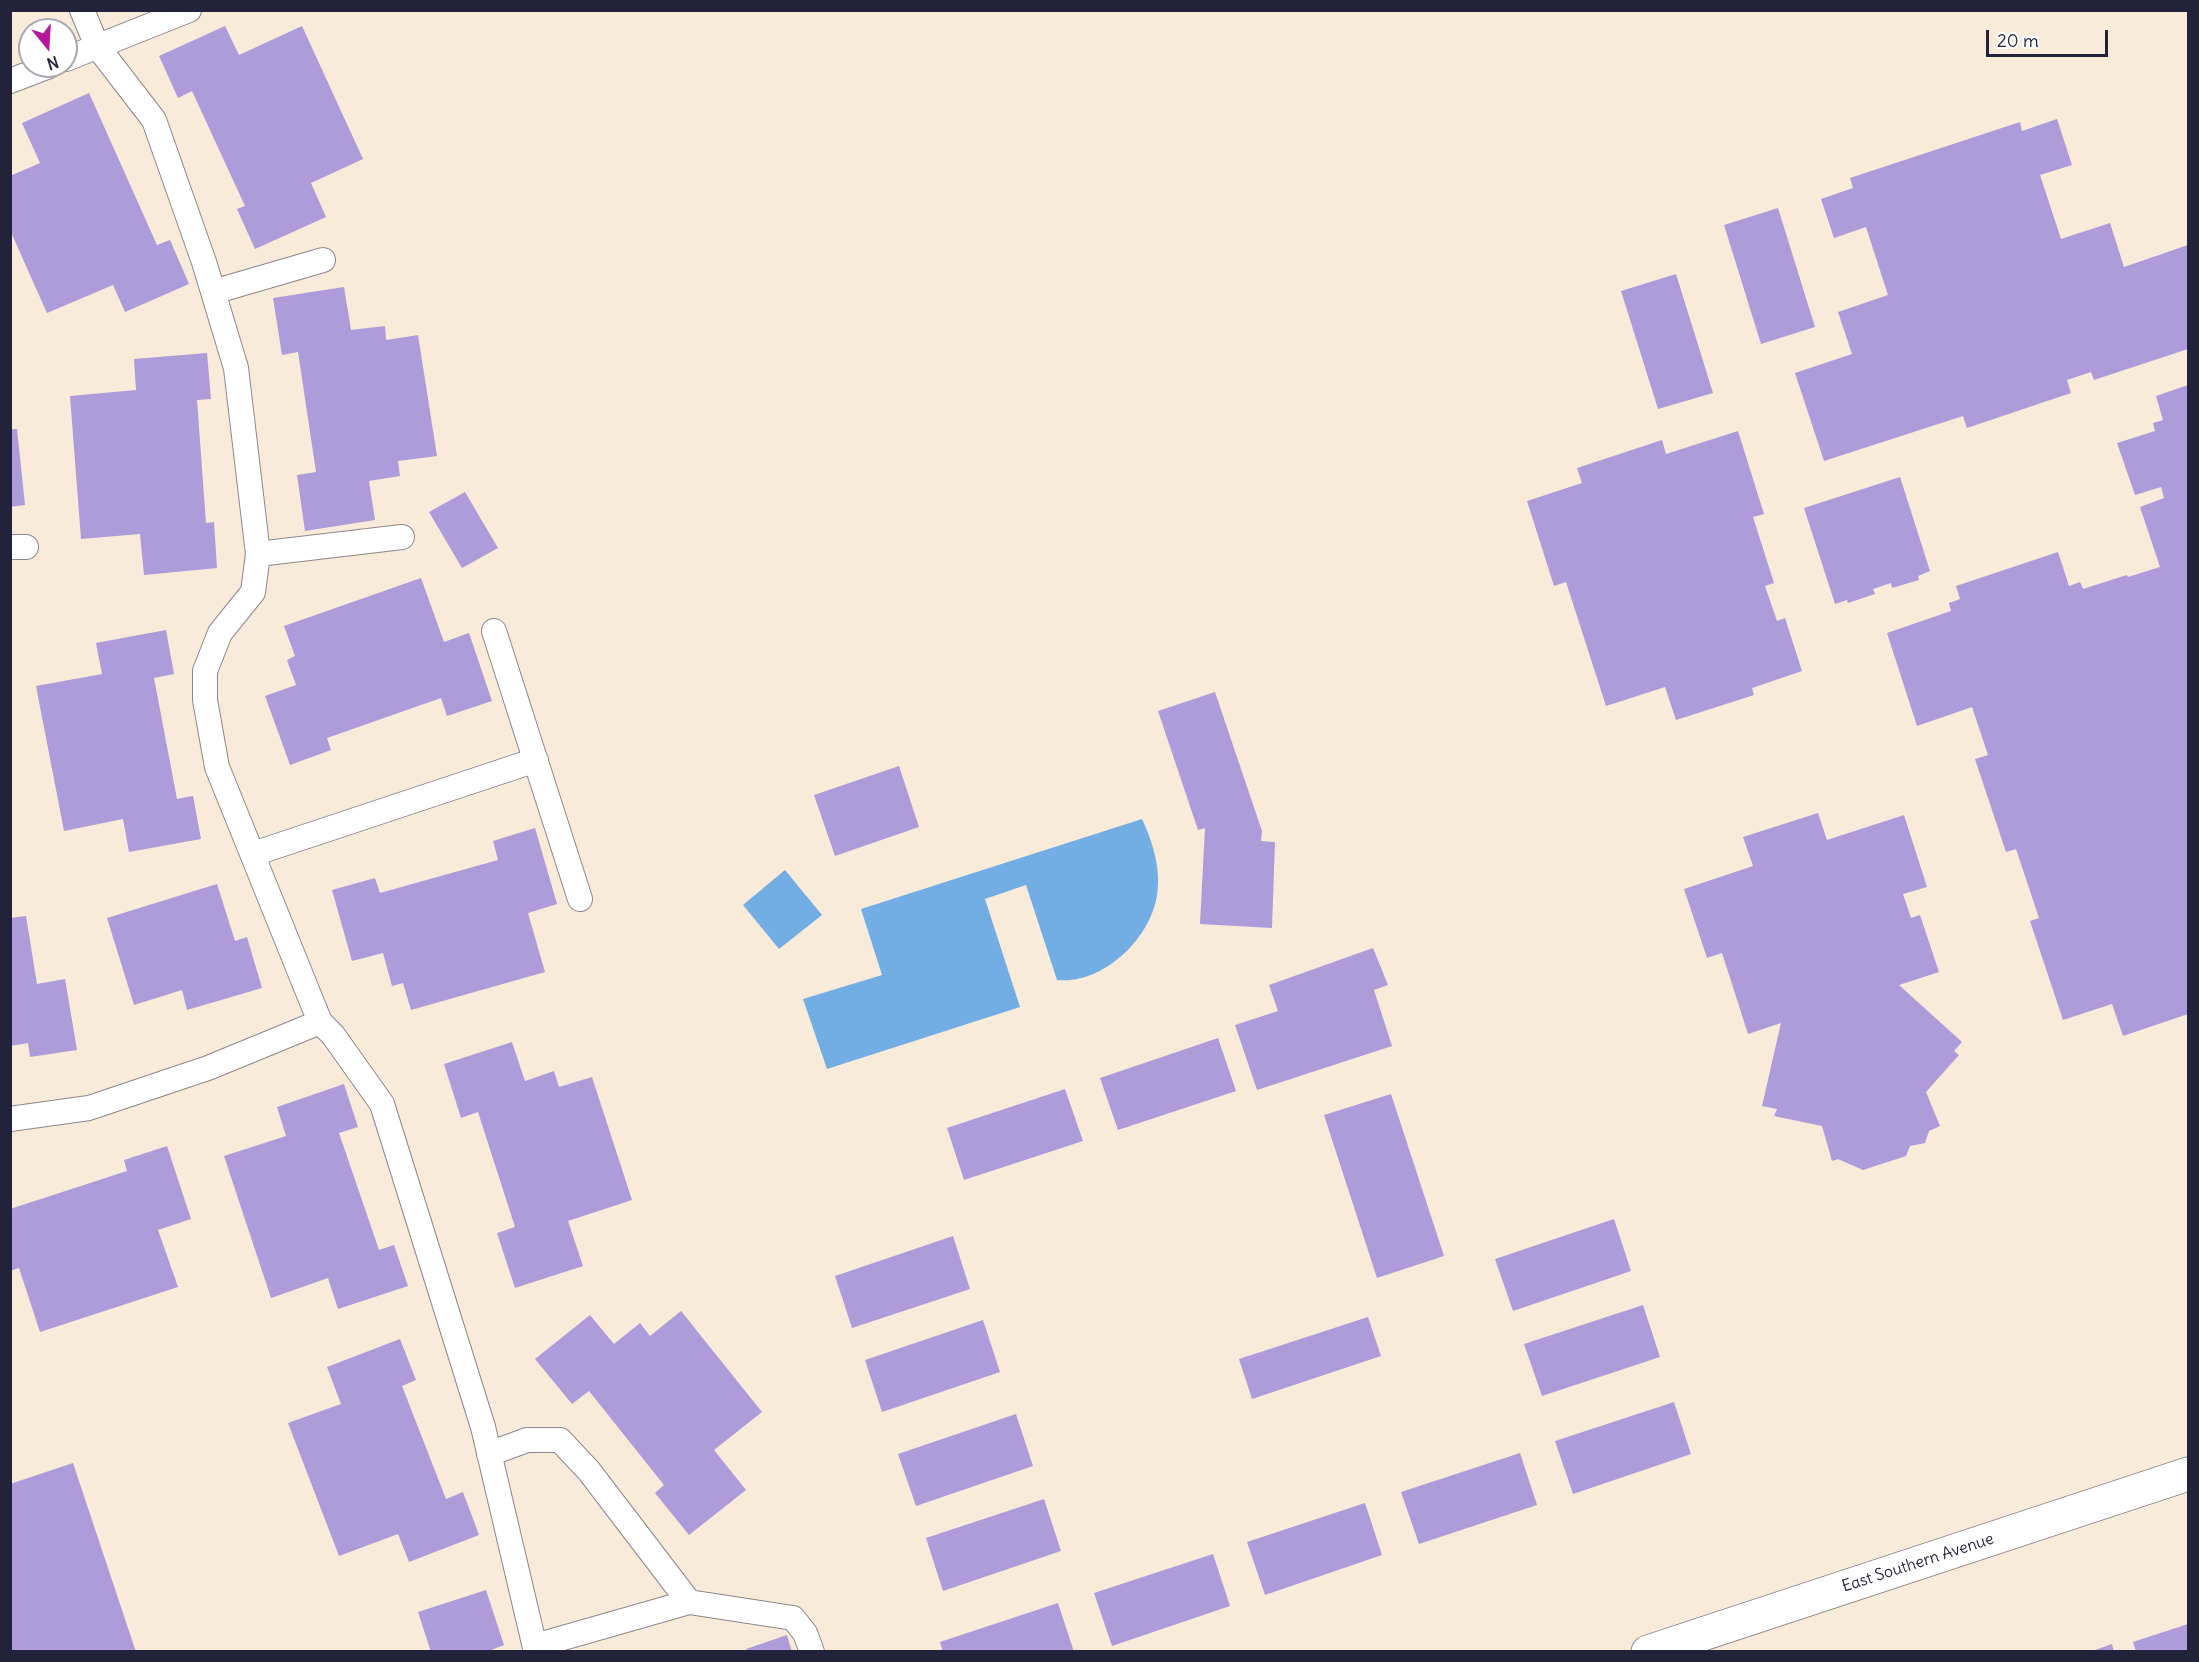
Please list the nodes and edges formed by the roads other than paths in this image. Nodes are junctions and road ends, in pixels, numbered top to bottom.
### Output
1 (82, 10) edge
2 (189, 10) edge
3 (97, 46) junction
4 (78, 54) edge
5 (323, 260) dead end
6 (213, 292) junction
7 (402, 537) dead end
8 (258, 554) junction
9 (494, 631) dead end
10 (536, 760) junction
11 (253, 854) junction
12 (580, 899) dead end
13 (320, 1022) junction
14 (10, 1119) edge
15 (489, 1454) junction
16 (2188, 1474) edge
17 (689, 1602) junction
18 (536, 1649) edge
19 (812, 1652) edge
20 (1647, 1652) edge

1 - 3 lane
2 - 3 lane
3 - 4 lane
3 - 6 lane
5 - 6 lane
6 - 8 lane
7 - 8 lane
8 - 11 lane
9 - 10 lane
10 - 11 lane
10 - 12 lane
11 - 13 lane
13 - 14 lane
13 - 15 lane
15 - 17 lane
15 - 18 lane
16 - 20 main road, East Southern Avenue
17 - 18 lane
17 - 19 lane

